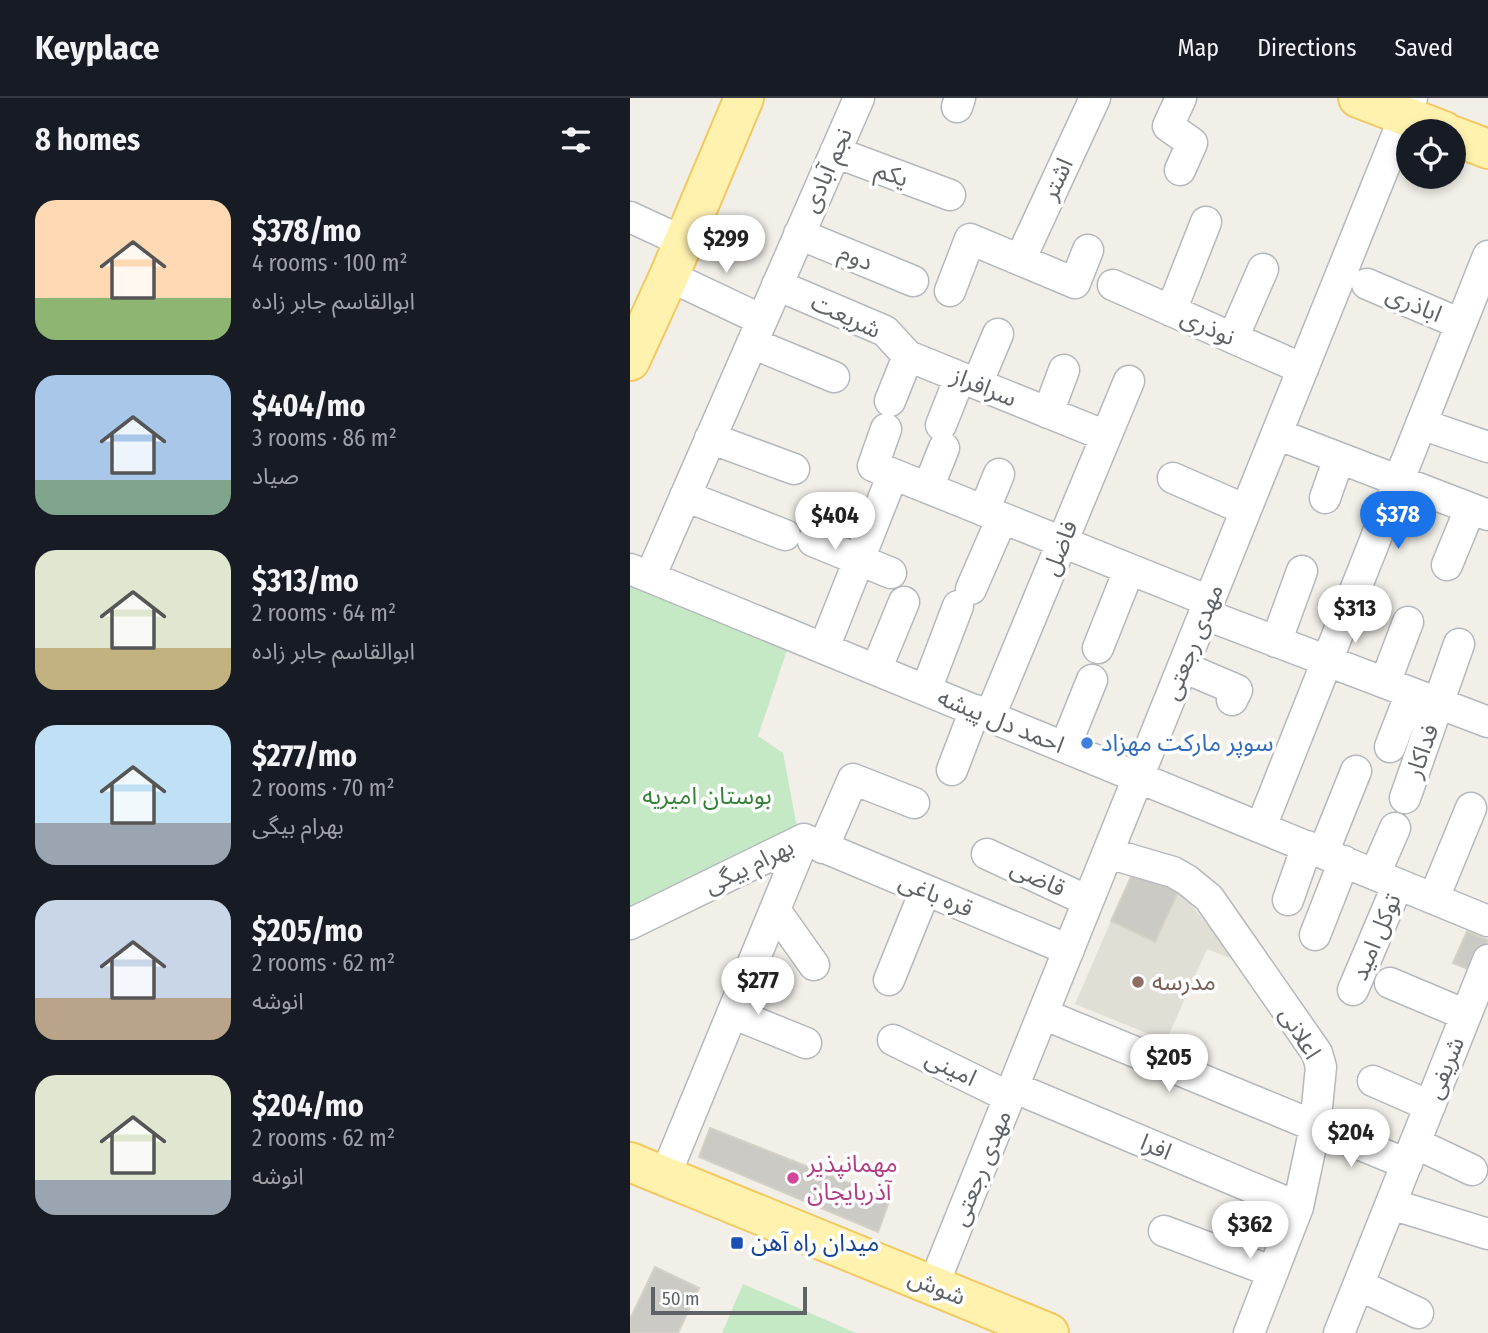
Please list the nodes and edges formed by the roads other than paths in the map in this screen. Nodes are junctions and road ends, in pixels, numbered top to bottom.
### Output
1 (724, 98) edge
2 (744, 98) edge
3 (859, 98) edge
4 (1095, 98) edge
5 (1181, 98) edge
6 (1358, 98) edge
7 (1408, 107) edge
8 (1426, 119) edge
9 (1466, 140) edge
10 (1488, 149) edge
11 (835, 152) junction
12 (1180, 170) dead end
13 (950, 195) dead end
14 (630, 217) edge
15 (1206, 222) dead end
16 (799, 234) junction
17 (675, 238) junction
18 (1088, 250) dead end
19 (1488, 257) edge
20 (1020, 260) junction
21 (1263, 269) dead end
22 (669, 276) junction
23 (913, 281) dead end
24 (1367, 284) dead end
25 (777, 285) junction
26 (1113, 285) dead end
27 (950, 291) dead end
28 (1171, 310) junction
29 (630, 319) edge
30 (1461, 324) junction
31 (757, 331) junction
32 (998, 334) dead end
33 (1233, 338) junction
34 (908, 356) junction
35 (630, 361) edge
36 (1303, 369) junction
37 (1064, 370) dead end
38 (834, 377) dead end
39 (968, 380) junction
40 (1129, 381) dead end
41 (1048, 413) junction
42 (1421, 424) junction
43 (1277, 435) junction
44 (1106, 436) junction
45 (710, 438) junction
46 (1488, 447) edge
47 (1339, 458) junction
48 (794, 469) dead end
49 (893, 474) junction
50 (999, 474) dead end
51 (1173, 478) dead end
52 (1399, 481) junction
53 (928, 488) junction
54 (685, 496) junction
55 (1325, 498) dead end
56 (1246, 510) junction
57 (1479, 512) edge
58 (993, 515) junction
59 (1062, 542) junction
60 (859, 560) junction
61 (1447, 565) dead end
62 (1129, 570) junction
63 (1302, 571) dead end
64 (640, 573) edge
65 (891, 573) dead end
66 (904, 602) dead end
67 (1207, 608) junction
68 (1408, 622) dead end
69 (1276, 642) junction
70 (1460, 644) dead end
71 (824, 648) junction
72 (1098, 648) dead end
73 (1327, 661) junction
74 (1183, 667) junction
75 (876, 670) junction
76 (1092, 680) dead end
77 (1398, 688) junction
78 (926, 690) junction
79 (1232, 700) dead end
80 (1439, 704) junction
81 (983, 713) junction
82 (1488, 722) edge
83 (1065, 747) junction
84 (1390, 747) dead end
85 (952, 770) dead end
86 (1356, 771) dead end
87 (1138, 777) junction
88 (1405, 798) dead end
89 (914, 803) dead end
90 (1471, 808) dead end
91 (1261, 827) junction
92 (1395, 828) dead end
93 (813, 843) junction
94 (1108, 853) junction
95 (987, 854) dead end
96 (1324, 854) junction
97 (1387, 879) junction
98 (925, 891) junction
99 (1433, 898) junction
100 (1288, 900) dead end
101 (1088, 901) junction
102 (775, 910) junction
103 (1488, 921) edge
104 (630, 924) edge
105 (1315, 935) dead end
106 (1069, 950) junction
107 (1488, 960) edge
108 (814, 965) dead end
109 (889, 980) dead end
110 (1390, 983) dead end
111 (1353, 990) dead end
112 (732, 1013) junction
113 (1043, 1014) junction
114 (1466, 1015) junction
115 (893, 1040) dead end
116 (806, 1042) dead end
117 (1373, 1081) dead end
118 (1011, 1092) junction
119 (1430, 1106) junction
120 (1315, 1127) junction
121 (1411, 1153) junction
122 (630, 1161) edge
123 (1472, 1170) dead end
124 (647, 1182) edge
125 (1391, 1204) junction
126 (1298, 1207) junction
127 (1164, 1231) dead end
128 (1488, 1234) edge
129 (1273, 1272) junction
130 (1359, 1285) junction
131 (933, 1286) junction
132 (1418, 1312) dead end
133 (981, 1333) edge
134 (1049, 1333) edge
135 (1250, 1333) edge
136 (1339, 1333) edge

1 - 17 street
2 - 17 main road
3 - 11 street, نجم آبادی
4 - 20 street, اشتر
5 - 12 street
6 - 7 main road
7 - 8 main road
7 - 36 street, مهدی رجعتی
9 - 10 main road
11 - 13 street, یکم
11 - 16 street, نجم آبادی
14 - 17 street
15 - 28 street
16 - 23 street, دوم
16 - 25 street, نجم آبادی
17 - 22 main road
17 - 29 street
18 - 20 street
19 - 30 street
20 - 27 street
21 - 33 street
22 - 31 street
22 - 35 main road
24 - 30 street, اباذری
25 - 31 street, نجم آبادی
25 - 34 street, شریعت
26 - 28 street, نوذری
28 - 33 street, نوذری
30 - 42 street
31 - 38 street
31 - 45 street, نجم آبادی
32 - 39 street
33 - 36 street, نوذری
34 - 39 street, سرافراز
34 - 49 street
36 - 43 street, مهدی رجعتی
37 - 41 street
39 - 41 street, سرافراز
39 - 53 street
40 - 44 street, فاضل
41 - 44 street, سرافراز
42 - 46 street
42 - 52 street
43 - 47 street
43 - 56 street, مهدی رجعتی
44 - 59 street, فاضل
45 - 48 street
45 - 54 street, نجم آبادی
47 - 52 street
47 - 55 street
49 - 53 street
49 - 60 street
50 - 58 street
51 - 56 street
52 - 57 street
52 - 73 street
53 - 58 street
54 - 60 street
54 - 64 street, نجم آبادی
56 - 67 street, مهدی رجعتی
57 - 61 street
58 - 59 street
58 - 78 street
59 - 62 street
59 - 81 street, فاضل
60 - 65 street
60 - 71 street
62 - 67 street
62 - 72 street
63 - 69 street
64 - 71 street, احمد دل پیشه
66 - 75 street
67 - 69 street
67 - 74 street, مهدی رجعتی
68 - 77 street
69 - 73 street
70 - 80 street, فداکار
71 - 75 street, احمد دل پیشه
73 - 77 street
73 - 91 street
74 - 79 street
74 - 87 street, مهدی رجعتی
75 - 78 street, احمد دل پیشه
76 - 83 street
77 - 80 street
77 - 84 street
78 - 81 street, احمد دل پیشه
80 - 82 street
80 - 88 street, فداکار
81 - 83 street, احمد دل پیشه
81 - 85 street, فاضل
83 - 87 street, احمد دل پیشه
86 - 96 street
87 - 91 street, احمد دل پیشه
87 - 94 street, مهدی رجعتی
89 - 93 street
90 - 99 street
91 - 96 street, احمد دل پیشه
92 - 97 street, توکل امید
93 - 98 street, قره باغی
93 - 102 street, بهرام بیگی
93 - 104 street, بهرام بیگی
94 - 101 street, مهدی رجعتی
94 - 120 street, اعلانی
95 - 101 street, قاضی
96 - 97 street, احمد دل پیشه
96 - 100 street
96 - 105 street
97 - 99 street, احمد دل پیشه
97 - 111 street, توکل امید
98 - 106 street, قره باغی
98 - 109 street
99 - 103 street, احمد دل پیشه
101 - 106 street, مهدی رجعتی
102 - 108 street
102 - 112 street, بهرام بیگی
106 - 113 street, مهدی رجعتی
107 - 114 street, شریفی
110 - 114 street
112 - 116 street
112 - 124 street, بهرام بیگی
113 - 118 street, مهدی رجعتی
113 - 120 street
114 - 119 street, شریفی
115 - 118 street, امینی
117 - 119 street
118 - 126 street, افرا
118 - 131 street, مهدی رجعتی
119 - 121 street, شریفی
120 - 121 street
120 - 126 street, اعلانی
121 - 123 street
121 - 125 street, شریفی
122 - 124 main road, شوش
124 - 131 main road, شوش
124 - 133 main road, شوش
125 - 128 street
125 - 130 street, شریفی
126 - 129 street, اعلانی
127 - 129 street
129 - 135 street, اعلانی
130 - 132 street
130 - 136 street, شریفی
131 - 134 main road, شوش

